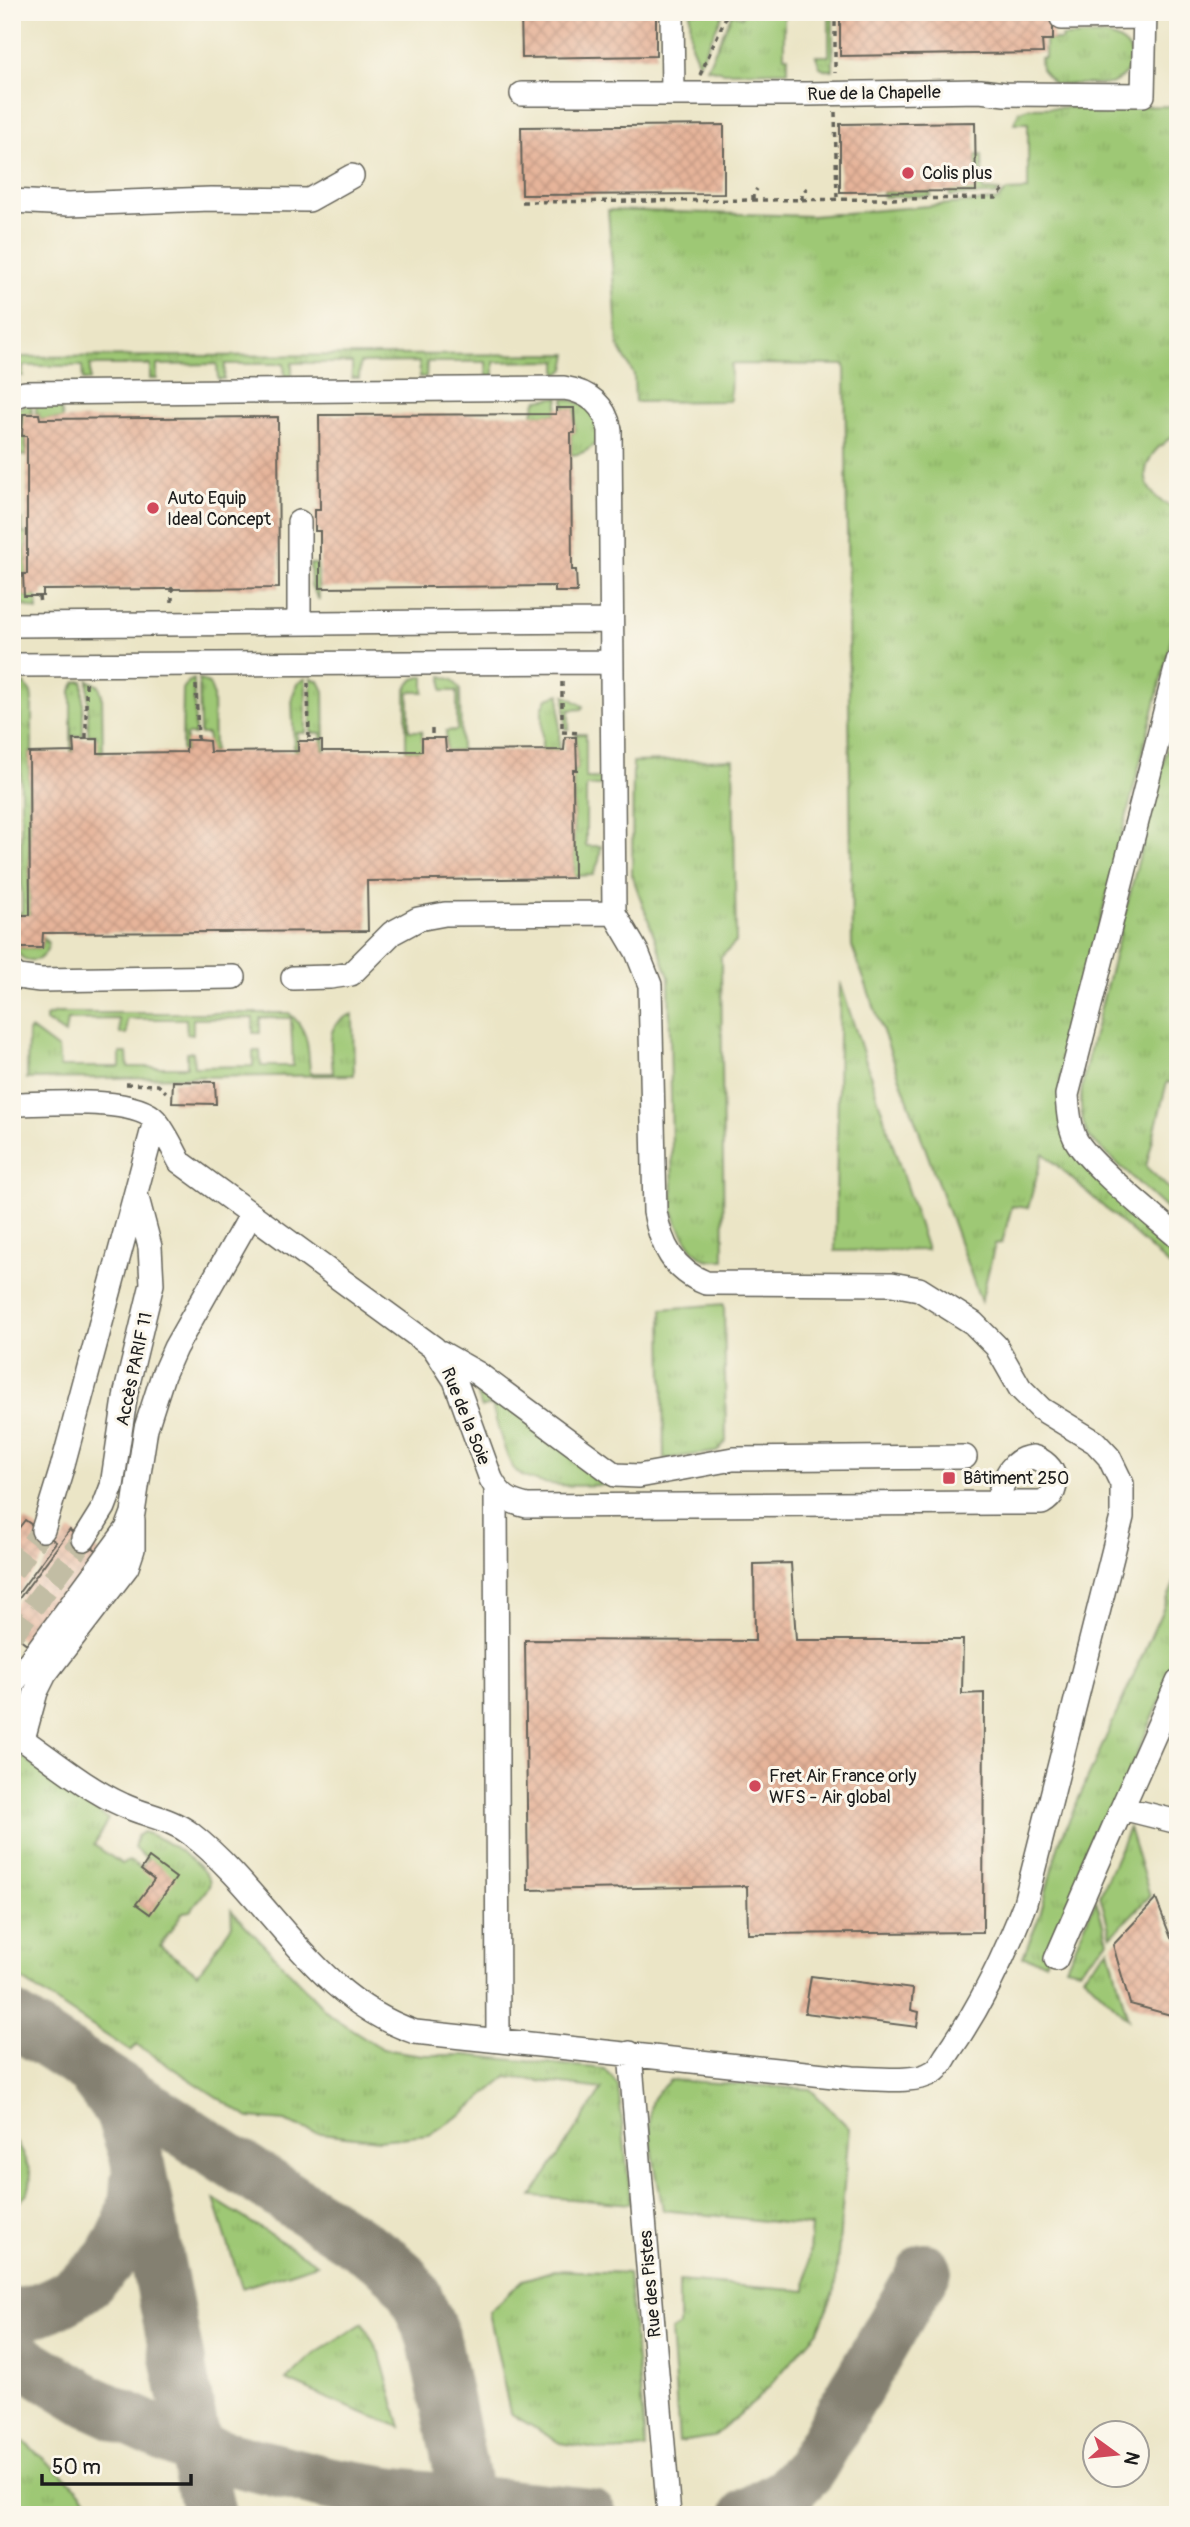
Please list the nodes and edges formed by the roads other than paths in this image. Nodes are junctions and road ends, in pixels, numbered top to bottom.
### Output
1 (673, 12) edge
2 (1145, 15) edge
3 (1062, 18) dead end
4 (522, 94) dead end
5 (684, 94) junction
6 (352, 176) dead end
7 (12, 201) edge
8 (12, 397) edge
9 (299, 522) dead end
10 (611, 621) junction
11 (299, 623) junction
12 (12, 625) edge
13 (1178, 661) edge
14 (611, 662) junction
15 (12, 665) edge
16 (614, 914) junction
17 (12, 972) edge
18 (234, 977) dead end
19 (292, 978) dead end
20 (12, 1104) edge
21 (155, 1121) junction
22 (136, 1194) junction
23 (251, 1213) junction
24 (1178, 1237) edge
25 (434, 1348) junction
26 (119, 1441) junction
27 (141, 1452) junction
28 (965, 1457) dead end
29 (496, 1490) junction
30 (996, 1503) dead end
31 (133, 1514) junction
32 (43, 1530) tunnel mouth
33 (84, 1539) tunnel mouth
34 (1178, 1682) edge
35 (12, 1685) edge
36 (18, 1735) edge
37 (1122, 1808) junction
38 (1178, 1822) edge
39 (1056, 1959) dead end
40 (498, 2040) junction
41 (630, 2053) junction
42 (669, 2515) edge

1 - 5 street
2 - 3 street
2 - 5 street, Rue de la Chapelle
4 - 5 street, Rue de la Chapelle
6 - 7 street
8 - 10 street
9 - 11 street
10 - 11 street
10 - 14 street
11 - 12 street
13 - 24 street
14 - 15 street
14 - 16 street
16 - 19 street
16 - 41 street
17 - 18 street
20 - 21 street
21 - 22 street, Accès PARIF 11
21 - 23 street, Rue de la Soie
22 - 26 street, Accès PARIF 11
22 - 32 street, Accès PARIF 11
23 - 25 street, Rue de la Soie
23 - 27 street
25 - 28 street
25 - 29 street, Rue de la Soie
26 - 27 street
26 - 33 street, Accès PARIF 11
27 - 31 street
29 - 30 street
29 - 40 street, Rue de la Soie
31 - 35 street
31 - 36 street
34 - 37 street
36 - 40 street
37 - 38 street
37 - 39 street
40 - 41 street
41 - 42 street, Rue des Pistes

